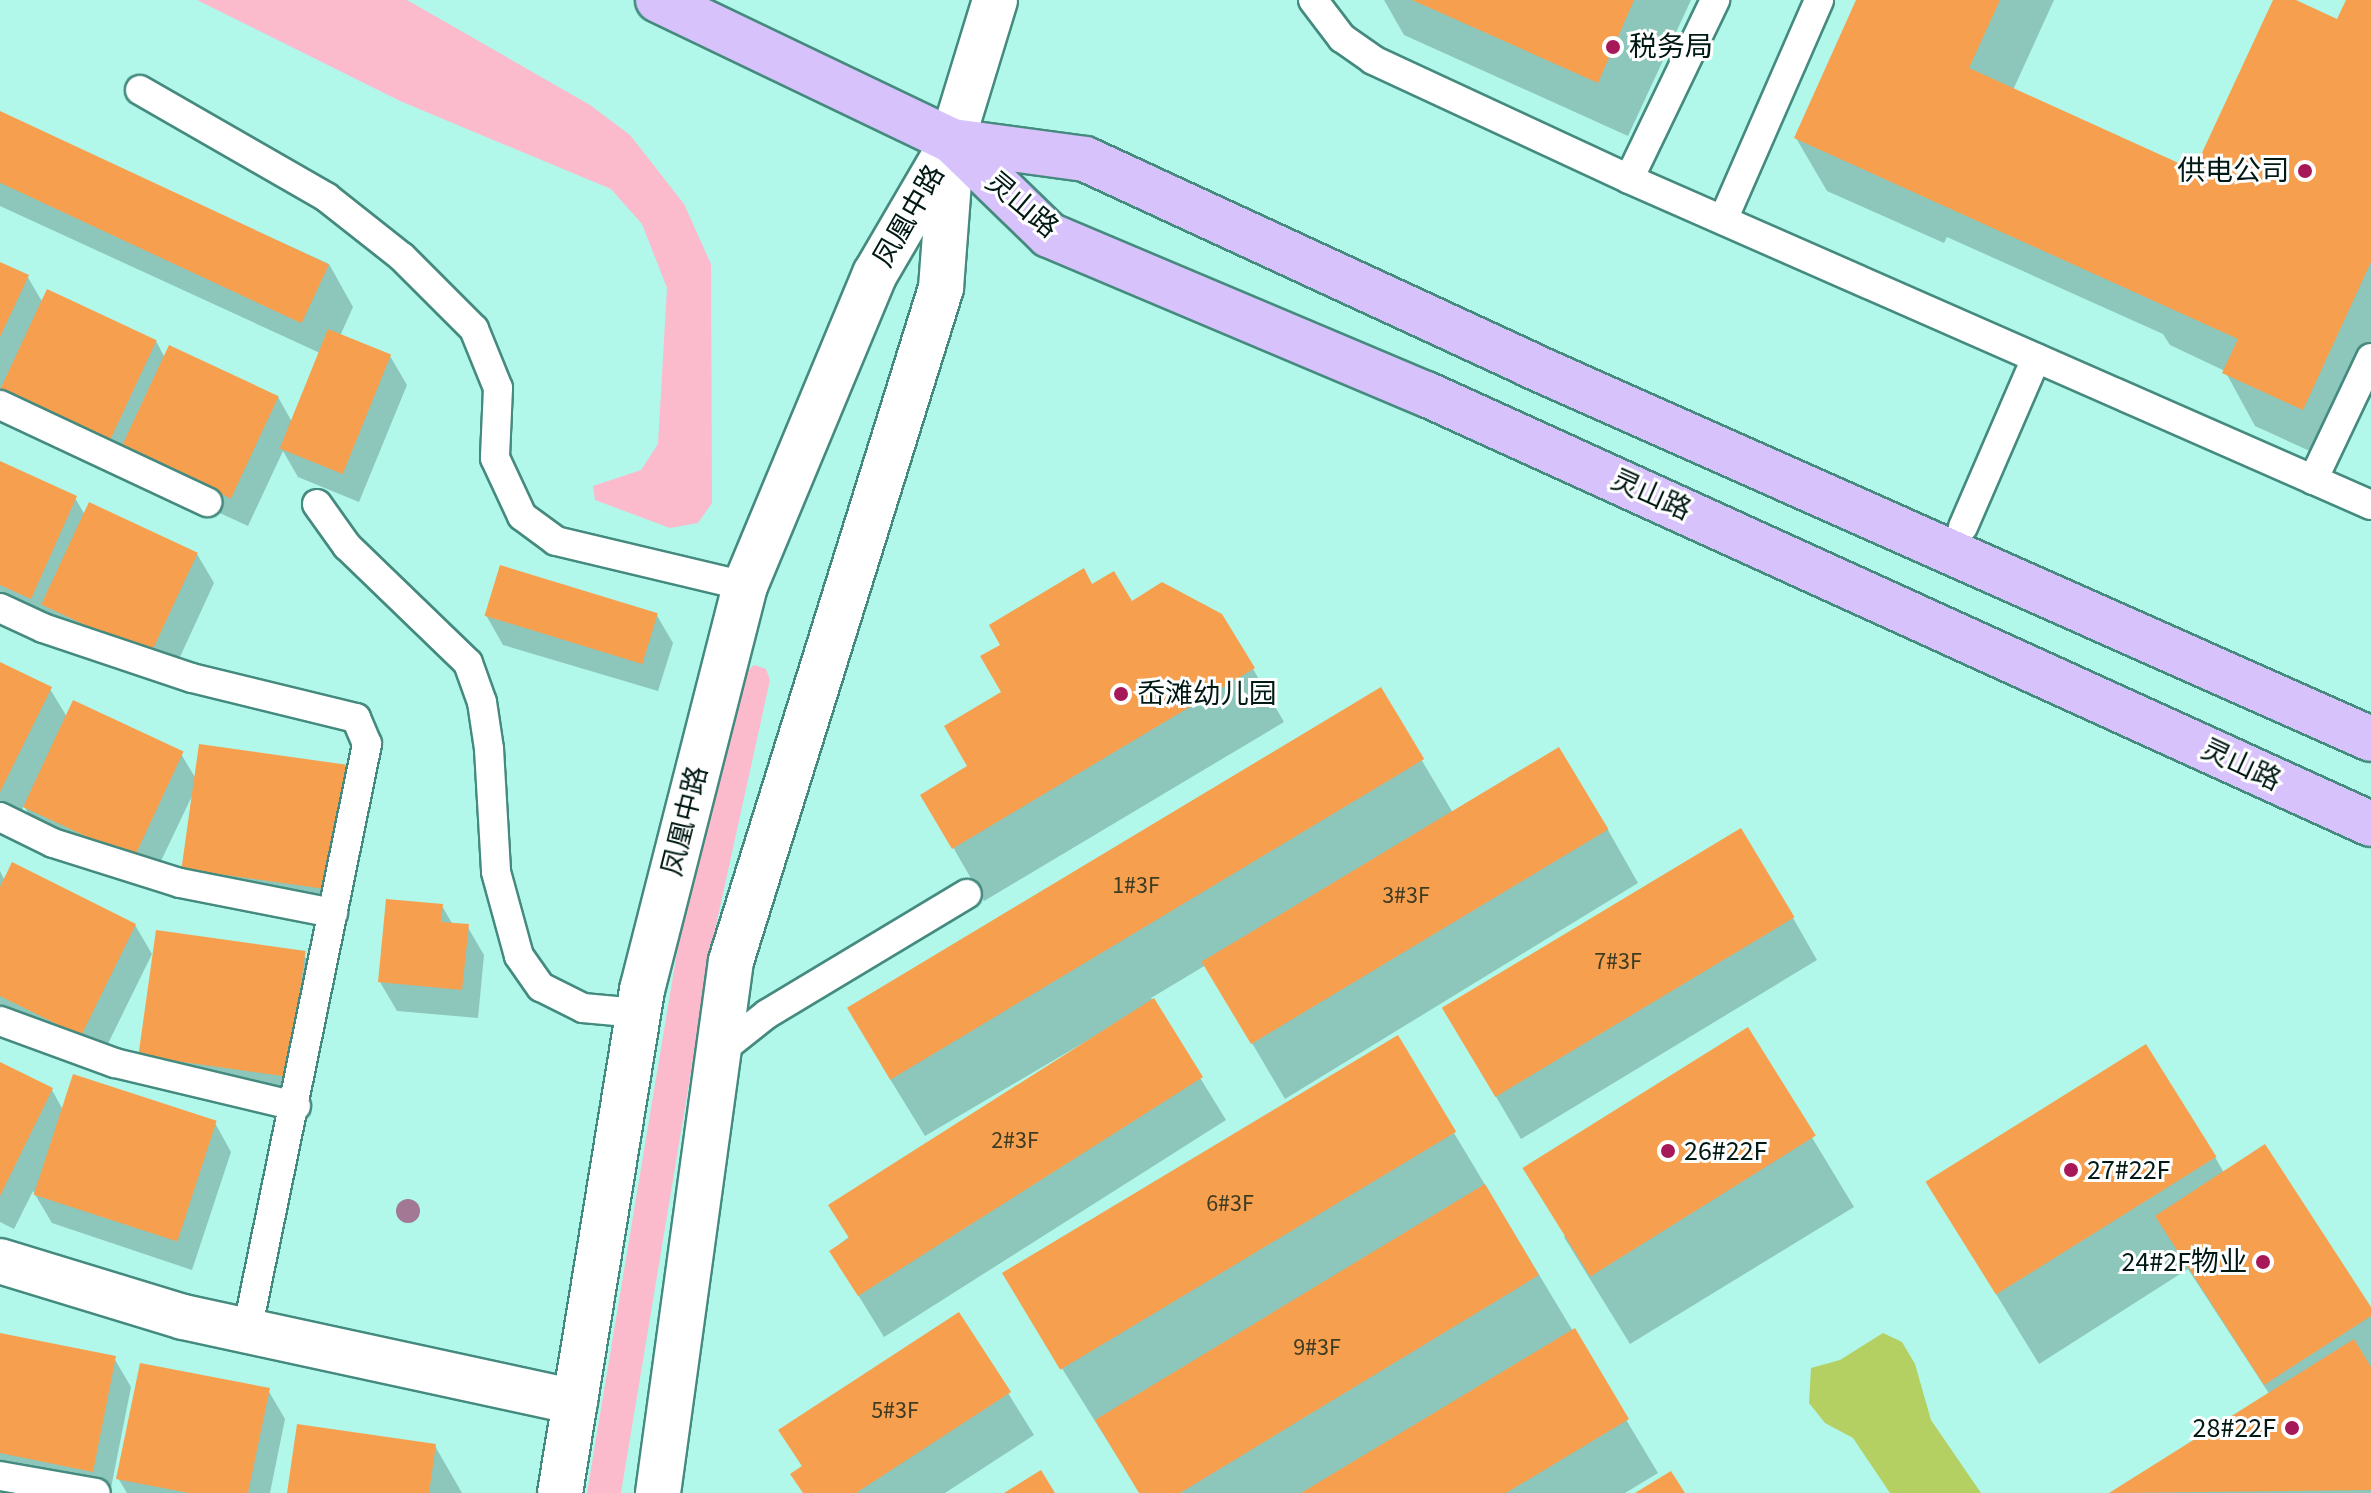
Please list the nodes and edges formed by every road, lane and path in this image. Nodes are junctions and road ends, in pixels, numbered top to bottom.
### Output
1 (658, 0) edge
2 (995, 0) edge
3 (1313, 0) edge
4 (1715, 0) edge
5 (1819, 0) edge
6 (140, 90) dead end
7 (952, 141) junction
8 (1629, 179) junction
9 (1723, 220) junction
10 (2036, 358) junction
11 (2371, 358) edge
12 (0, 405) edge
13 (2313, 480) junction
14 (207, 502) dead end
15 (317, 504) dead end
16 (2371, 505) edge
17 (1963, 527) dead end
18 (745, 586) junction
19 (0, 608) edge
20 (2371, 739) edge
21 (0, 817) edge
22 (2371, 824) edge
23 (967, 894) dead end
24 (333, 913) junction
25 (638, 1013) junction
26 (0, 1021) edge
27 (719, 1052) junction
28 (296, 1106) junction
29 (0, 1261) edge
30 (247, 1331) junction
31 (575, 1402) junction
32 (0, 1476) edge
33 (96, 1493) edge
34 (560, 1493) edge
35 (658, 1493) edge

1 - 7 highway, 灵山路
2 - 7 main road
3 - 8 lane
4 - 8 lane
5 - 9 lane
6 - 18 lane
7 - 18 main road, 凤凰中路
7 - 20 highway, 灵山路
7 - 22 highway, 灵山路
7 - 27 main road, 凤凰中路
8 - 9 lane
9 - 10 lane
10 - 13 lane
10 - 17 lane
11 - 13 lane
12 - 14 lane
13 - 16 lane
15 - 25 lane
18 - 25 main road, 凤凰中路
19 - 24 lane
21 - 24 lane
23 - 27 lane
24 - 28 lane
25 - 31 main road, 凤凰中路
26 - 28 lane
27 - 35 main road, 凤凰中路
28 - 30 lane
29 - 30 main road
30 - 31 main road
31 - 34 main road, 凤凰中路
32 - 33 lane

